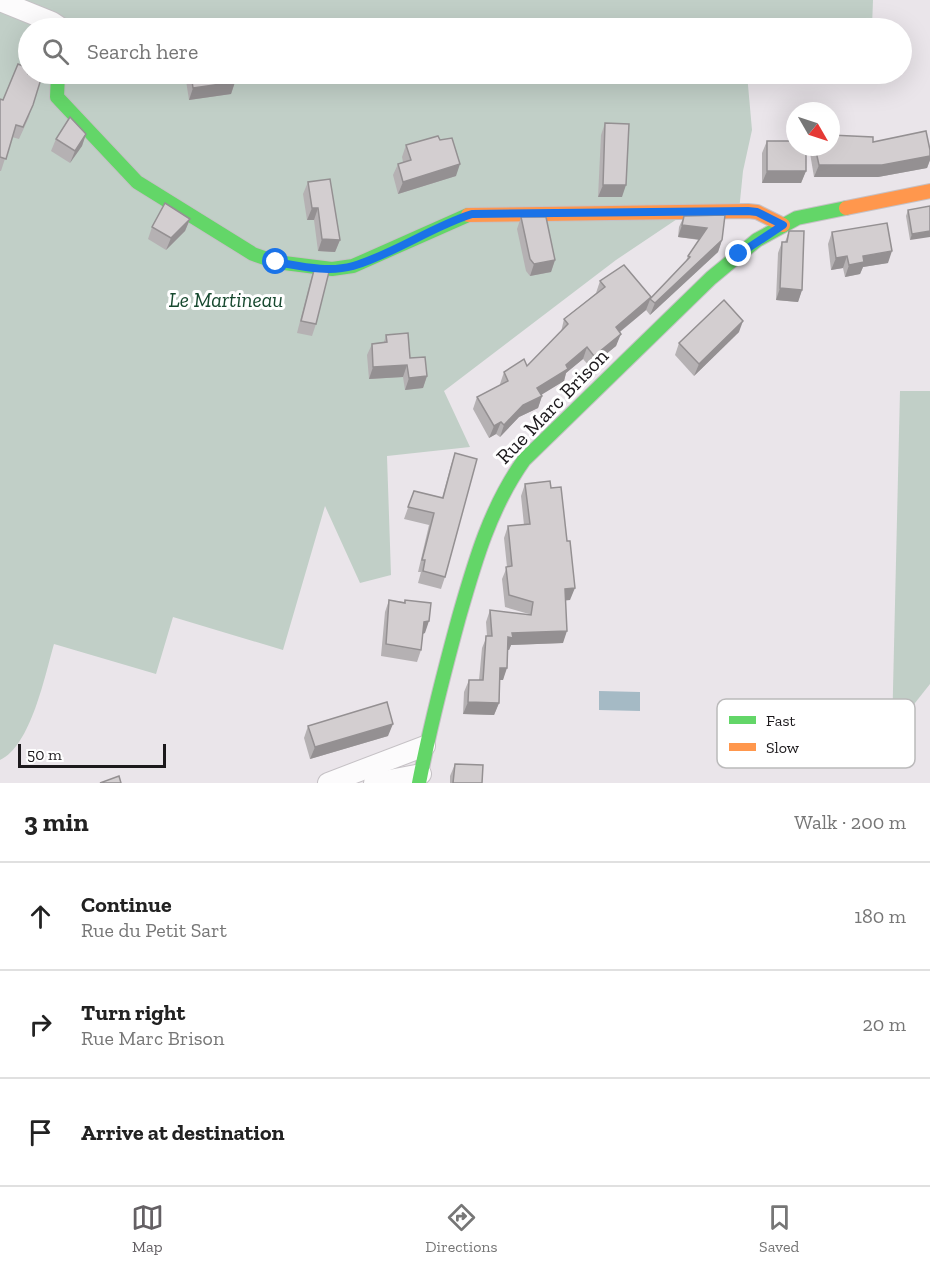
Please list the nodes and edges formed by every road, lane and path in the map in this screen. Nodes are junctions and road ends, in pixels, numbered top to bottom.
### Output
1 (0, 0) edge
2 (43, 18) edge
3 (58, 84) edge
4 (930, 191) edge
5 (783, 225) junction
6 (425, 746) junction
7 (420, 778) edge
8 (328, 783) edge
9 (374, 783) edge

1 - 2 street
3 - 5 street
4 - 5 street, Rue Marc Brison
5 - 6 street, Rue Marc Brison
6 - 7 street, Rue Marc Brison
6 - 8 street
7 - 9 street

